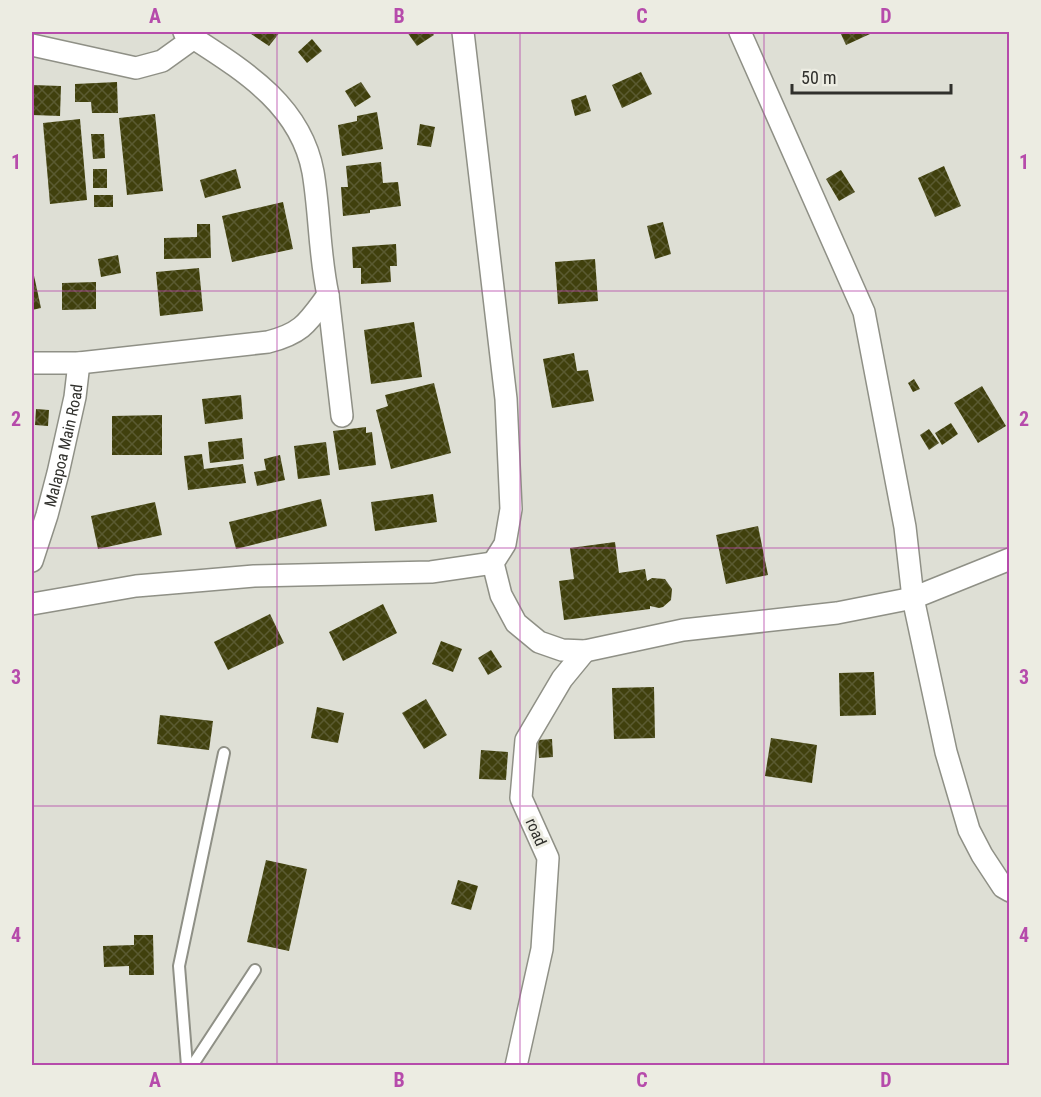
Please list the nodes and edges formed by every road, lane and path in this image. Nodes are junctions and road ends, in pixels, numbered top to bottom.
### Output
1 (463, 32) edge
2 (740, 32) edge
3 (189, 35) edge
4 (32, 45) edge
5 (328, 295) junction
6 (32, 363) edge
7 (79, 363) junction
8 (342, 416) dead end
9 (1010, 559) edge
10 (32, 561) edge
11 (493, 563) junction
12 (913, 598) junction
13 (32, 604) edge
14 (585, 651) junction
15 (224, 753) dead end
16 (1010, 891) edge
17 (255, 970) dead end
18 (187, 1065) edge
19 (192, 1065) edge
20 (516, 1065) edge

1 - 11 street
2 - 12 street
3 - 4 street
3 - 5 street
5 - 7 street
5 - 8 street
6 - 7 street
7 - 10 street, Malapoa Main Road
9 - 12 street
11 - 13 street
11 - 14 street
12 - 14 street
12 - 16 street
14 - 20 street, road
15 - 18 lane
17 - 19 lane

